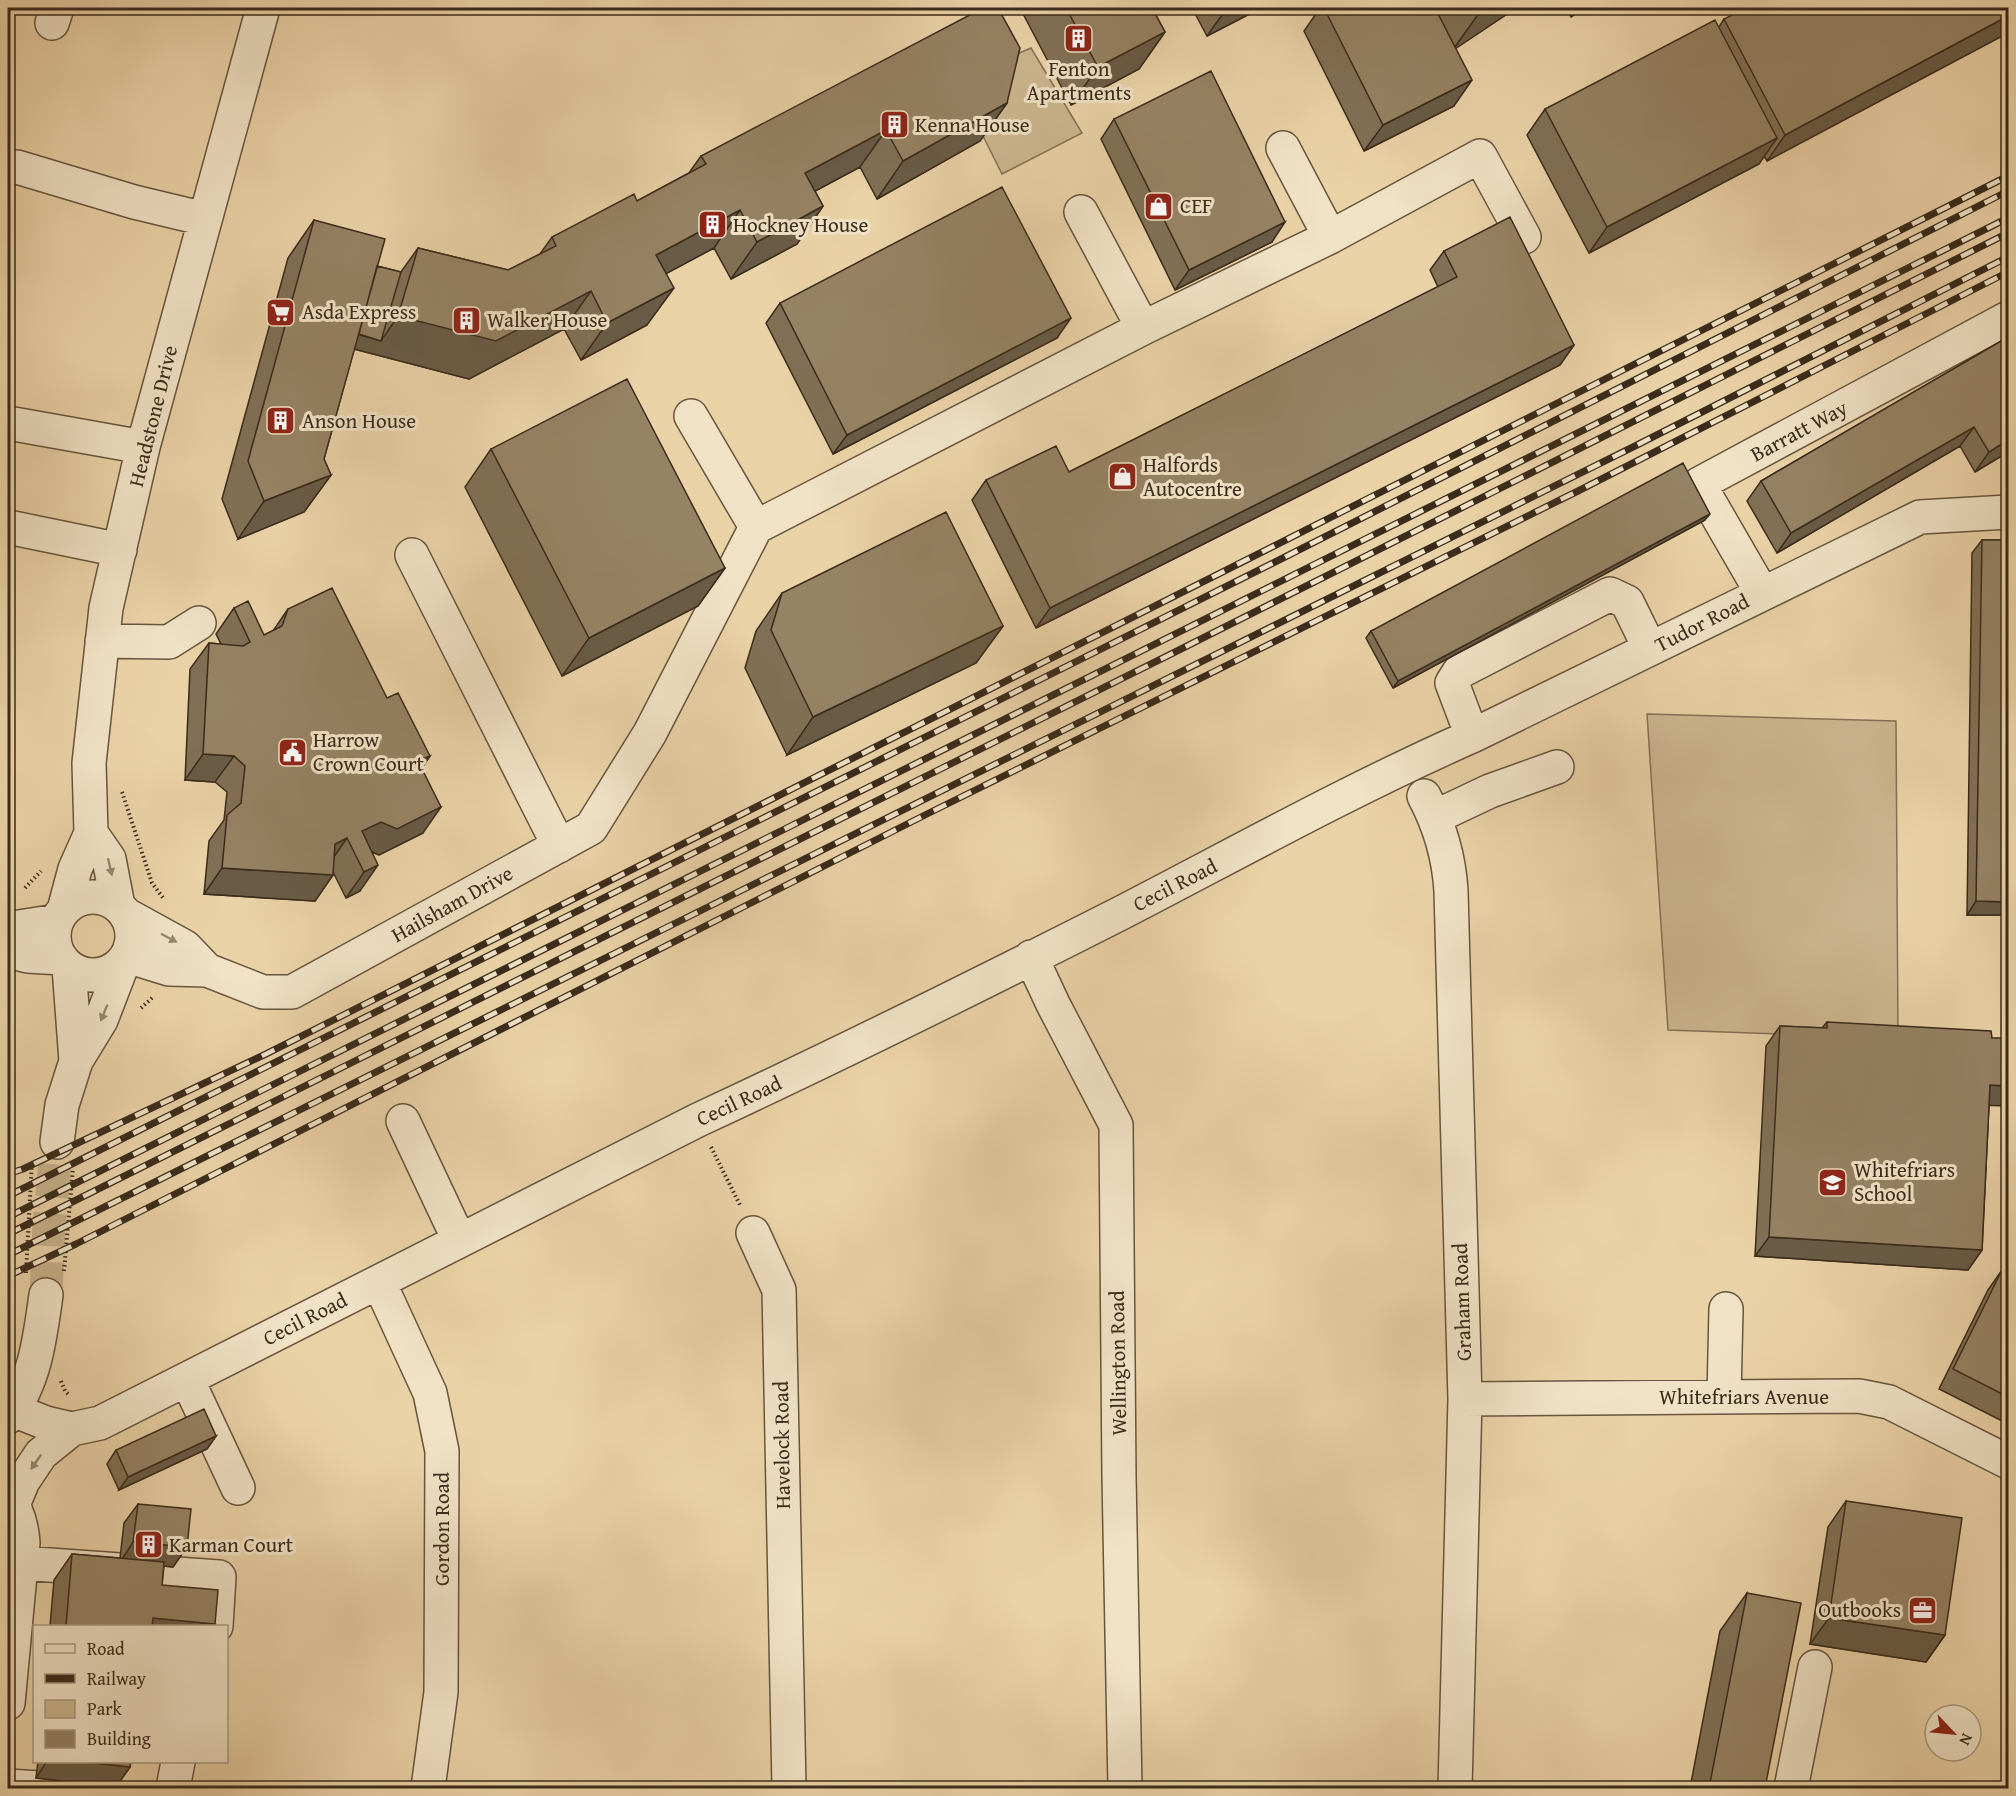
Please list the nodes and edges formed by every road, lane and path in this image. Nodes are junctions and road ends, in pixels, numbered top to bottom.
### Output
1 (263, 8) edge
2 (1283, 148) dead end
3 (17, 167) dead end
4 (1081, 212) dead end
5 (205, 219) junction
6 (1330, 237) junction
7 (1524, 237) dead end
8 (2008, 318) edge
9 (1143, 328) junction
10 (691, 416) dead end
11 (8, 423) edge
12 (143, 447) junction
13 (2008, 513) edge
14 (8, 527) edge
15 (756, 527) junction
16 (120, 550) junction
17 (412, 555) dead end
18 (1762, 593) junction
19 (199, 623) dead end
20 (102, 641) junction
21 (1650, 649) junction
22 (1472, 736) junction
23 (1404, 766) joint
24 (1557, 767) dead end
25 (121, 788) dead end
26 (91, 833) junction
27 (559, 846) junction
28 (48, 864) dead end
29 (25, 888) dead end
30 (165, 900) dead end
31 (122, 910) junction
32 (61, 916) junction
33 (8, 932) edge
34 (8, 951) edge
35 (1031, 957) junction
36 (126, 958) junction
37 (65, 963) junction
38 (207, 970) junction
39 (161, 992) dead end
40 (137, 1013) dead end
41 (76, 1061) junction
42 (698, 1120) junction
43 (403, 1121) dead end
44 (65, 1155) joint
45 (753, 1233) joint
46 (461, 1240) junction
47 (379, 1282) junction
48 (55, 1285) joint
49 (1726, 1309) dead end
50 (57, 1373) dead end
51 (187, 1379) junction
52 (1724, 1397) junction
53 (1465, 1399) junction
54 (10, 1414) edge
55 (72, 1414) junction
56 (2008, 1462) edge
57 (238, 1488) dead end
58 (10, 1501) edge
59 (16, 1584) edge
60 (216, 1625) edge
61 (1815, 1667) dead end
62 (8, 1703) edge
63 (178, 1763) edge
64 (8, 1786) edge
65 (39, 1788) edge
66 (173, 1788) edge
67 (428, 1788) edge
68 (789, 1788) edge
69 (1125, 1788) edge
70 (1455, 1788) edge
71 (1791, 1788) edge

1 - 5 street, Headstone Drive
2 - 6 street
3 - 5 street
4 - 9 street
5 - 12 street, Headstone Drive
6 - 7 street
6 - 9 street
8 - 18 street, Barratt Way
9 - 15 street
10 - 15 street
11 - 12 street
12 - 16 street, Headstone Drive
13 - 18 street, Tudor Road
14 - 16 street
15 - 27 street, Hailsham Drive
16 - 20 street, Headstone Drive
17 - 27 street
18 - 21 street, Tudor Road
19 - 20 street
20 - 26 street, Headstone Drive
21 - 22 street, Tudor Road
21 - 22 street
22 - 23 street, Tudor Road
23 - 35 street, Cecil Road
24 - 53 street, Graham Road
25 - 30 path
26 -> 31 street
26 - 32 street, Headstone Drive
27 - 38 street, Hailsham Drive
28 - 29 path
31 - 32 street
31 - 36 street
31 -> 38 street, Hailsham Drive
32 - 33 street
32 - 37 street
34 - 37 street
35 - 42 street, Cecil Road
35 - 69 street, Wellington Road
36 - 37 street
36 - 38 street, Hailsham Drive
36 -> 41 street
37 - 41 street
39 - 40 path
41 - 44 street
42 - 45 path
42 - 46 street, Cecil Road
43 - 46 street
44 - 48 path
45 - 68 street, Havelock Road
46 - 47 street, Cecil Road
47 - 51 street, Cecil Road
47 - 67 street, Gordon Road
48 - 54 street
49 - 52 street
50 - 55 path
51 - 55 street, Cecil Road
51 - 57 street
52 - 53 street, Whitefriars Avenue
52 - 56 street, Whitefriars Avenue
53 - 70 street, Graham Road
54 - 55 street, Cecil Road
55 -> 58 street, Cecil Road
58 - 59 street
59 - 60 street
59 - 62 street
61 - 71 street
63 - 66 street
64 - 65 street

